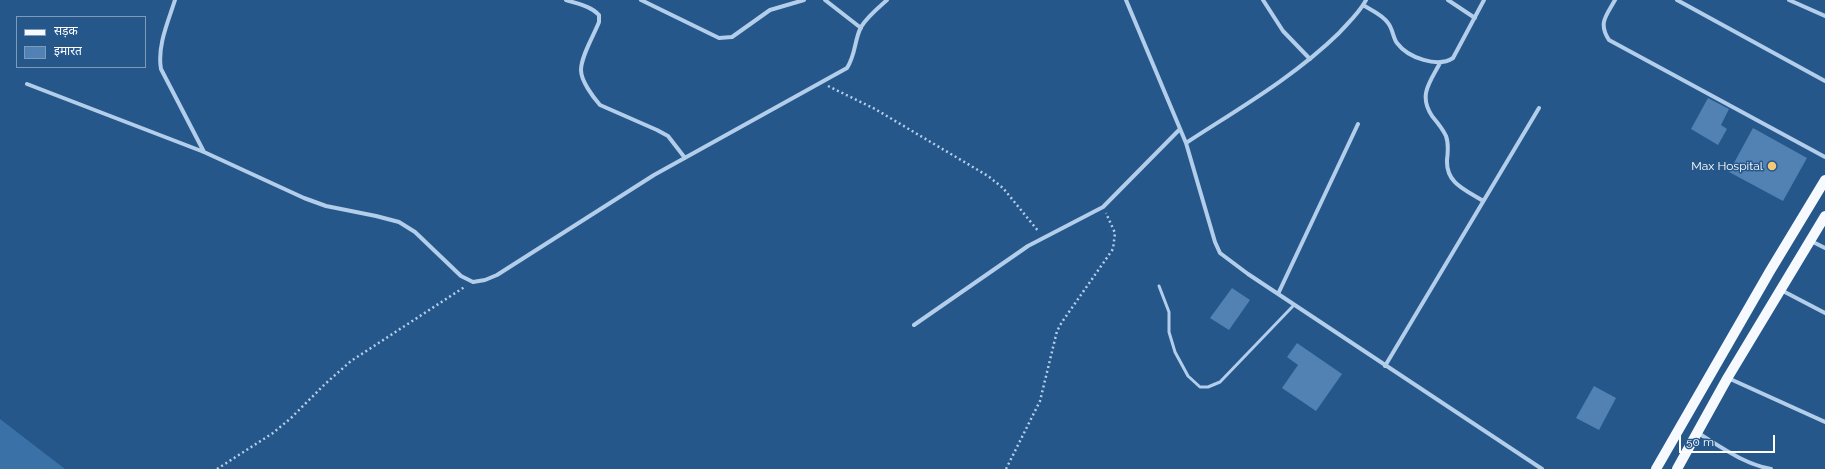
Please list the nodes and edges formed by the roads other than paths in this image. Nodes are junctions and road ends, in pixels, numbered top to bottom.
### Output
1 (175, 0) edge
2 (566, 0) edge
3 (641, 0) edge
4 (804, 0) edge
5 (825, 0) edge
6 (887, 0) edge
7 (1126, 0) edge
8 (1263, 0) edge
9 (1448, 0) edge
10 (1484, 0) edge
11 (1615, 0) edge
12 (1677, 0) edge
13 (1789, 0) edge
14 (1365, 2) edge
15 (1825, 16) edge
16 (1475, 18) junction
17 (861, 28) junction
18 (1310, 59) junction
19 (1440, 63) junction
20 (1825, 82) edge
21 (27, 84) dead end
22 (1539, 108) dead end
23 (1358, 124) dead end
24 (1180, 129) junction
25 (1186, 143) junction
26 (204, 152) junction
27 (1825, 157) edge
28 (685, 158) junction
29 (1825, 180) edge
30 (1483, 201) junction
31 (1825, 216) edge
32 (1811, 240) junction
33 (1825, 248) edge
34 (1778, 258) junction
35 (1794, 267) junction
36 (1159, 286) dead end
37 (1780, 289) junction
38 (1278, 294) junction
39 (1294, 305) junction
40 (1825, 314) edge
41 (914, 325) dead end
42 (1385, 366) junction
43 (1728, 377) junction
44 (1825, 422) edge
45 (1697, 433) junction
46 (1542, 469) edge
47 (1656, 469) edge
48 (1677, 469) edge
49 (1771, 469) edge

1 - 26 street
2 - 28 street
3 - 4 street
5 - 17 street
6 - 17 street
7 - 24 street
8 - 18 street
9 - 16 street
10 - 16 street
11 - 27 street
12 - 20 street
13 - 15 street
14 - 18 street
14 - 19 street
16 - 19 street
17 - 28 street
18 - 25 street
19 - 30 street
21 - 26 street
22 - 30 street
23 - 38 street
24 - 25 street
24 - 41 street
25 - 38 street
26 - 28 street
29 - 34 main road
30 - 42 street
31 - 32 main road
32 - 33 street
32 - 35 main road
34 - 35 main road
34 - 47 main road
35 - 37 main road
36 - 39 lane
37 - 40 street
37 - 43 main road
38 - 39 street
39 - 42 street
42 - 46 street
43 - 44 street
43 - 45 main road
45 - 48 main road
45 - 49 street

